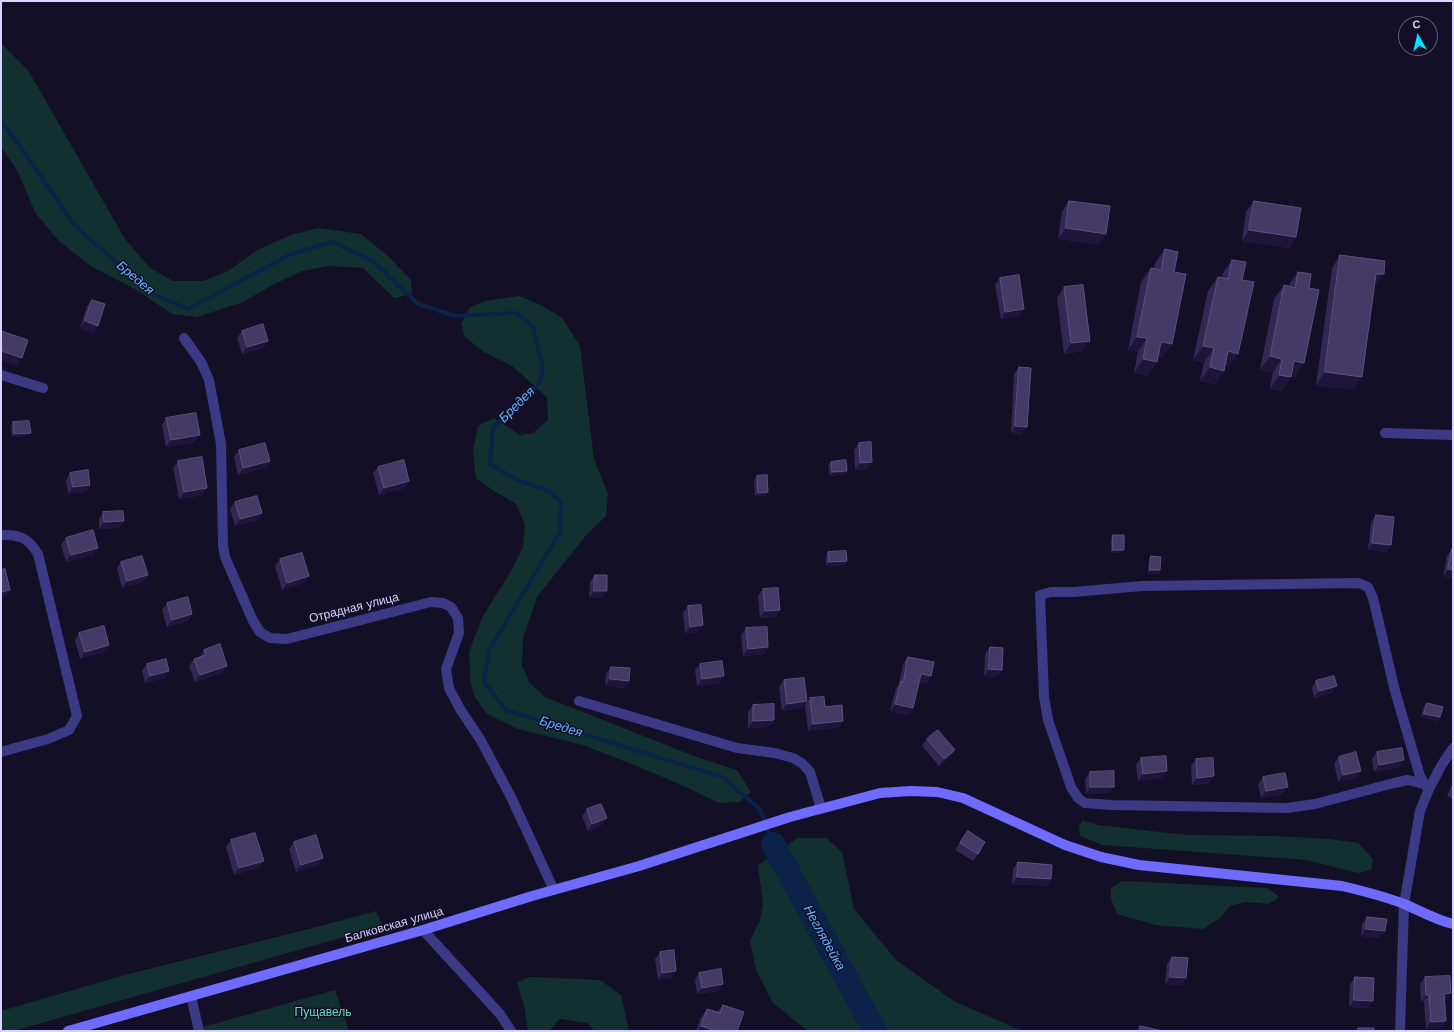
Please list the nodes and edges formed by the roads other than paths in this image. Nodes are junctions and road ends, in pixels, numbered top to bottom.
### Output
1 (184, 338) dead end
2 (1, 375) edge
3 (43, 388) dead end
4 (1385, 434) dead end
5 (1453, 435) edge
6 (1, 535) edge
7 (579, 701) dead end
8 (1453, 748) edge
9 (1, 752) edge
10 (1427, 786) junction
11 (821, 808) junction
12 (554, 890) junction
13 (1404, 904) junction
14 (1453, 924) edge
15 (423, 930) junction
16 (191, 996) junction
17 (68, 1031) edge
18 (199, 1031) edge
19 (511, 1031) edge
20 (1400, 1031) edge

1 - 12 street, Отрадная улица
2 - 3 street
4 - 5 street
6 - 9 street
7 - 11 street
8 - 10 street
10 - 10 street
10 - 13 street
11 - 12 main road, Балковская улица
11 - 13 main road, Балковская улица
12 - 15 main road, Балковская улица
13 - 14 main road, Балковская улица
13 - 20 street
15 - 16 main road, Балковская улица
15 - 19 street
16 - 17 main road, Балковская улица
16 - 18 street

